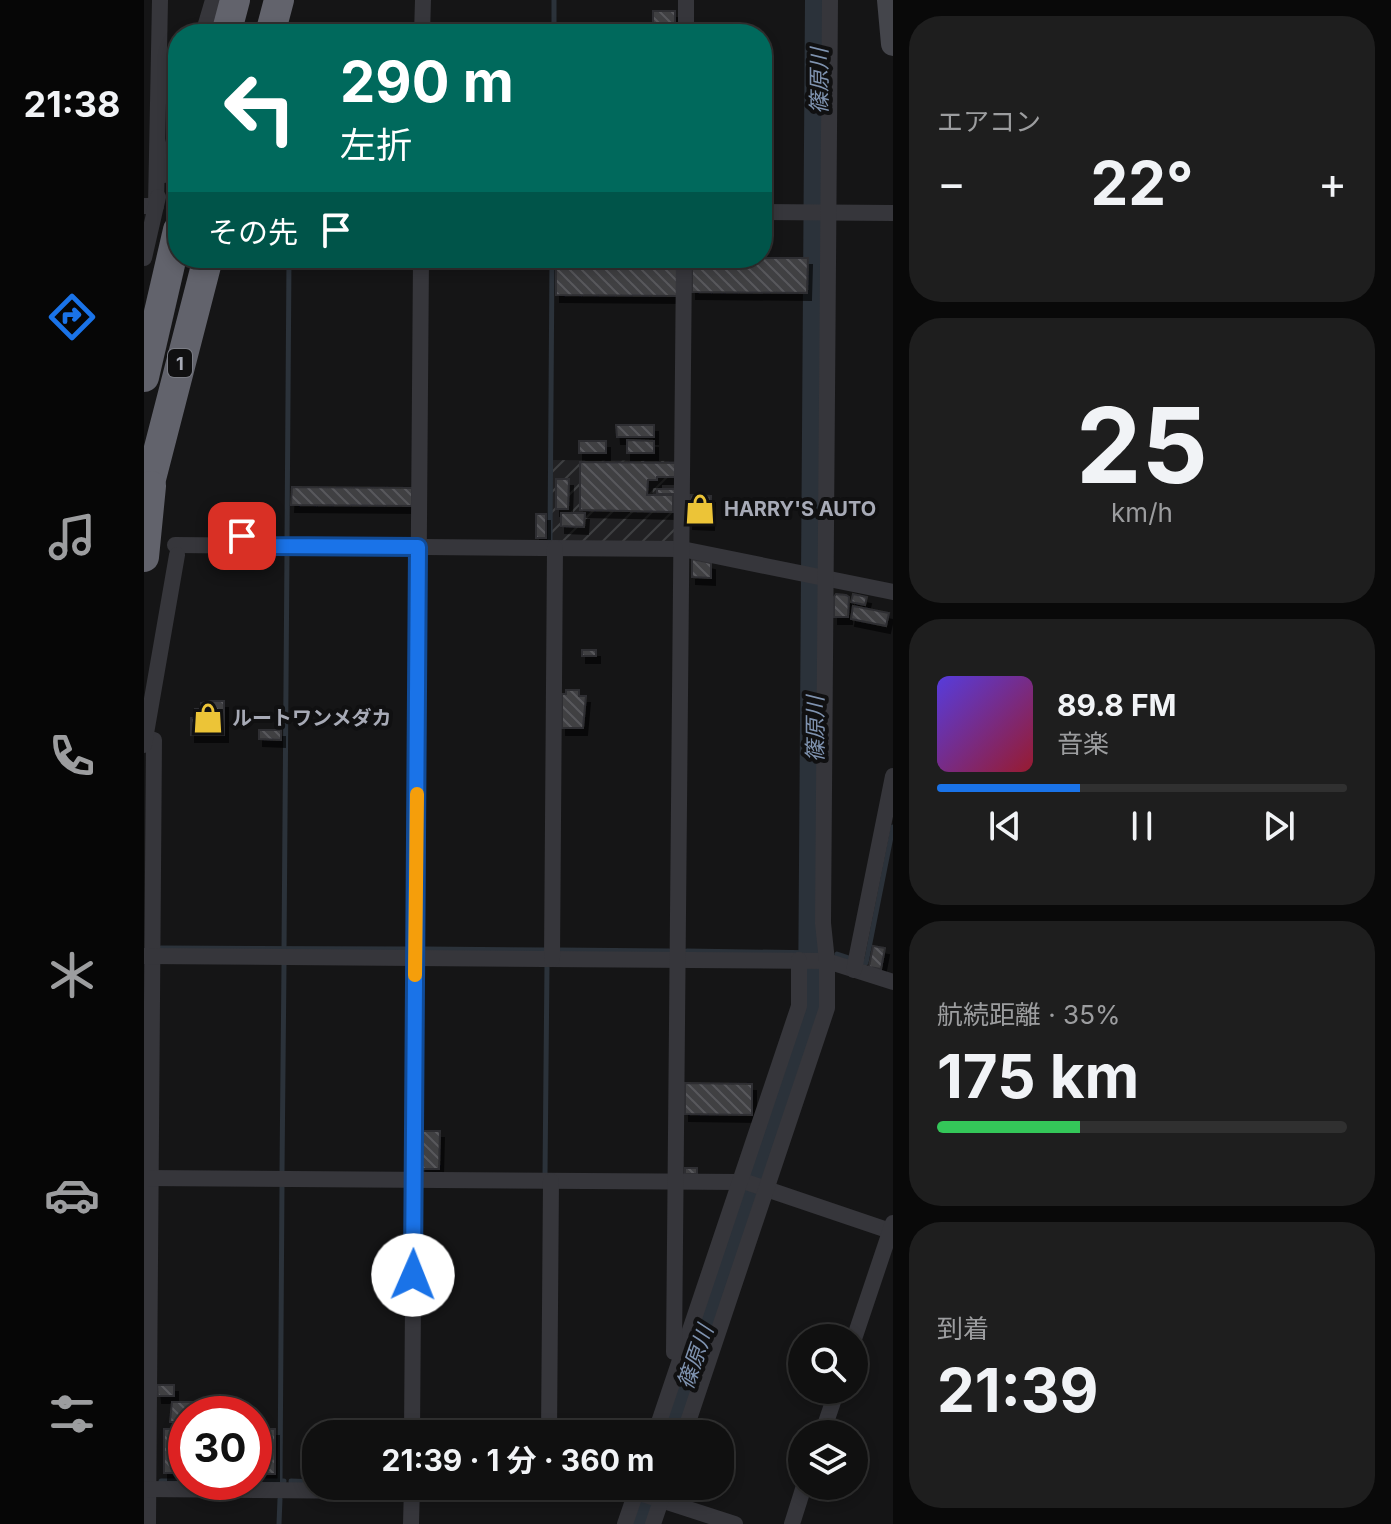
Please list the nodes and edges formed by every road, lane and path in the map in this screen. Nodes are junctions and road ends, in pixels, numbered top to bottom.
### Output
1 (160, 0) edge
2 (213, 0) edge
3 (235, 0) edge
4 (279, 0) edge
5 (423, 0) edge
6 (686, 0) edge
7 (830, 0) edge
8 (889, 0) edge
9 (206, 24) edge
10 (229, 24) edge
11 (273, 24) edge
12 (422, 24) edge
13 (686, 24) edge
14 (893, 44) edge
15 (168, 155) edge
16 (150, 206) edge
17 (772, 212) edge
18 (822, 212) junction
19 (893, 213) edge
20 (144, 258) edge
21 (169, 268) edge
22 (205, 268) edge
23 (421, 268) edge
24 (684, 268) edge
25 (144, 377) edge
26 (145, 538) edge
27 (271, 546) junction
28 (418, 547) junction
29 (555, 548) junction
30 (682, 549) junction
31 (176, 550) junction
32 (819, 577) junction
33 (893, 592) edge
34 (145, 742) edge
35 (893, 776) edge
36 (148, 956) edge
37 (415, 958) junction
38 (552, 959) junction
39 (679, 960) junction
40 (813, 961) junction
41 (854, 970) junction
42 (893, 982) edge
43 (148, 1178) edge
44 (414, 1180) junction
45 (551, 1181) junction
46 (676, 1182) junction
47 (751, 1184) junction
48 (892, 1229) edge
49 (859, 1324) edge
50 (682, 1354) junction
51 (412, 1420) edge
52 (549, 1420) edge
53 (660, 1420) edge
54 (688, 1420) edge
55 (146, 1489) edge
56 (302, 1489) edge
57 (412, 1500) edge
58 (643, 1500) edge
59 (649, 1500) edge
60 (668, 1500) edge
61 (800, 1500) edge
62 (148, 1524) edge
63 (411, 1524) edge
64 (625, 1524) edge
65 (653, 1524) edge
66 (735, 1524) edge
67 (792, 1524) edge

1 - 16 street
2 - 9 street
3 - 10 highway
4 - 11 highway
5 - 12 street
6 - 13 street
7 - 18 street
8 - 14 street
15 - 16 street
16 - 20 street
17 - 18 street
18 - 19 street
18 - 32 street
21 - 25 highway, 1
22 - 26 highway, 1
23 - 28 street
24 - 30 street
26 - 27 street
26 - 31 street
27 - 28 street
27 - 31 street
28 - 29 street
28 - 37 street
29 - 30 street
29 - 38 street
30 - 32 street
30 - 39 street
31 - 34 street
32 - 33 street
32 - 40 street
34 - 36 street
35 - 41 street
36 - 37 street
36 - 43 street
37 - 38 street
37 - 44 street
38 - 39 street
39 - 40 street
39 - 46 street
40 - 41 street
40 - 47 street
40 - 47 street
41 - 42 street
43 - 44 street
43 - 55 street
44 - 45 street
44 - 51 street
45 - 46 street
45 - 52 street
46 - 47 street
46 - 50 street
47 - 48 street
47 - 50 street
47 - 54 street
48 - 49 street
50 - 53 street
55 - 56 street
55 - 62 street
57 - 63 street
58 - 64 street
59 - 65 street
60 - 66 street
61 - 67 street

